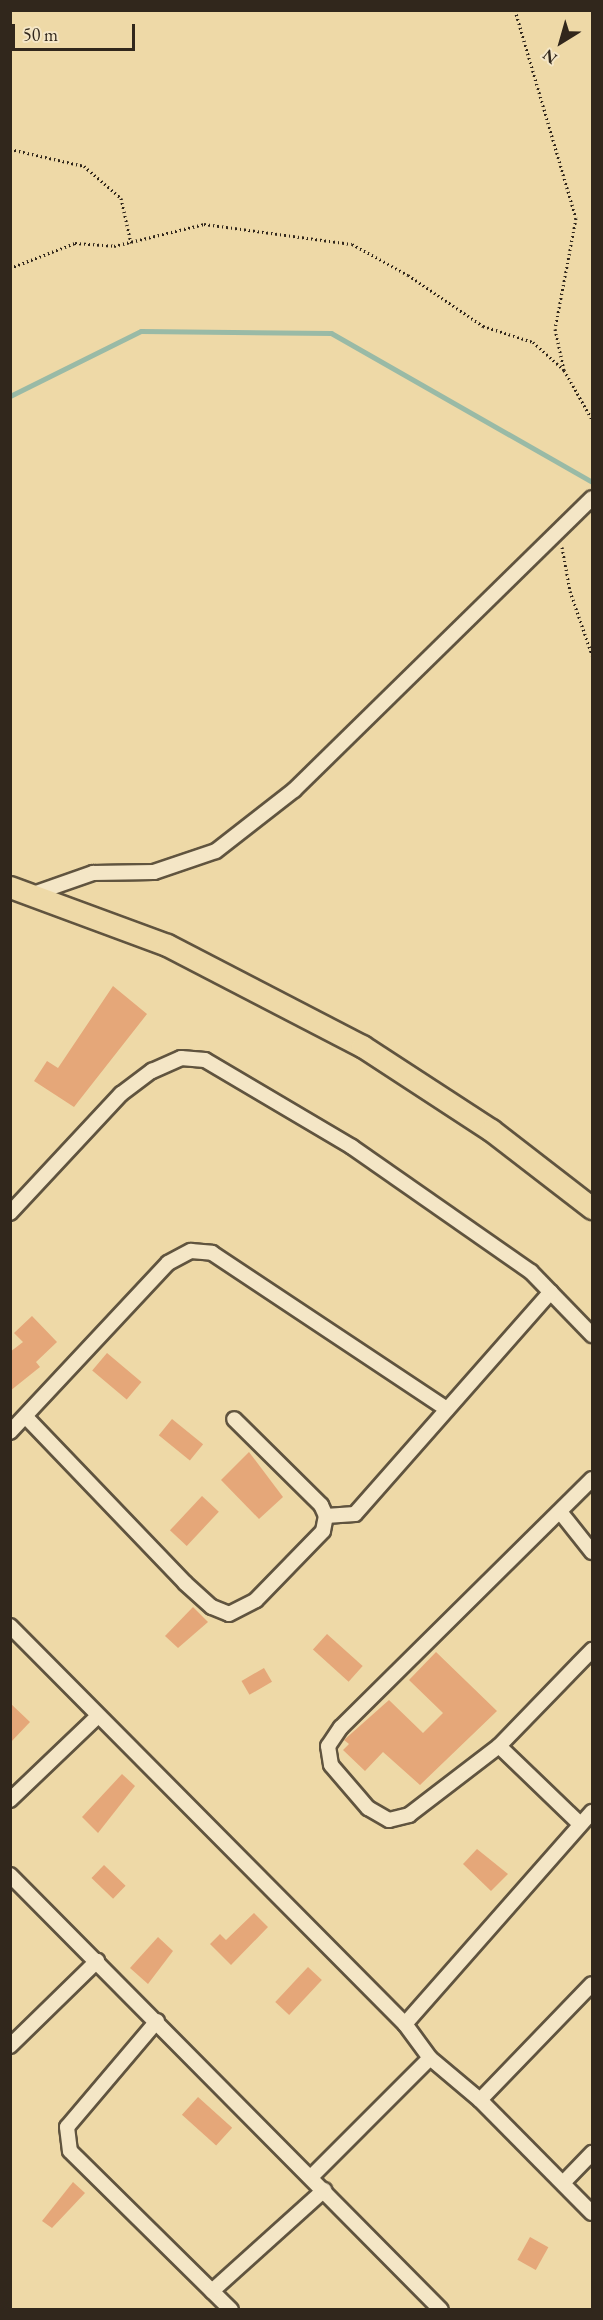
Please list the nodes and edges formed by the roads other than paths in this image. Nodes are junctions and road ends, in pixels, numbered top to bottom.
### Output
1 (592, 498) edge
2 (10, 887) edge
3 (33, 894) junction
4 (592, 1208) edge
5 (10, 1214) edge
6 (551, 1292) junction
7 (592, 1335) edge
8 (447, 1409) junction
9 (26, 1417) junction
10 (234, 1419) dead end
11 (10, 1432) edge
12 (592, 1479) edge
13 (561, 1513) junction
14 (326, 1516) junction
15 (592, 1552) edge
16 (10, 1626) edge
17 (592, 1650) edge
18 (98, 1716) junction
19 (499, 1746) junction
20 (10, 1800) edge
21 (592, 1812) edge
22 (580, 1824) junction
23 (10, 1875) edge
24 (97, 1961) junction
25 (592, 1984) edge
26 (157, 2021) junction
27 (405, 2024) junction
28 (10, 2046) edge
29 (430, 2058) junction
30 (480, 2100) junction
31 (592, 2153) edge
32 (311, 2177) junction
33 (563, 2183) junction
34 (324, 2190) junction
35 (592, 2213) edge
36 (212, 2291) junction
37 (231, 2310) edge
38 (441, 2310) edge

1 - 3 street
2 - 3 main road
3 - 4 main road
5 - 6 street
6 - 7 street
6 - 8 street
8 - 9 street
8 - 14 street
9 - 11 street
9 - 14 street
10 - 14 street
12 - 13 street
13 - 15 street
13 - 19 street
16 - 18 street
17 - 19 street
18 - 20 street
18 - 27 street
19 - 22 street
21 - 22 street
22 - 27 street
23 - 24 street
24 - 26 street
24 - 28 street
25 - 30 street
26 - 32 street
26 - 36 street
27 - 29 street
29 - 30 street
29 - 32 street
30 - 33 street
31 - 33 street
32 - 34 street
33 - 35 street
34 - 36 street
34 - 38 street
36 - 37 street

